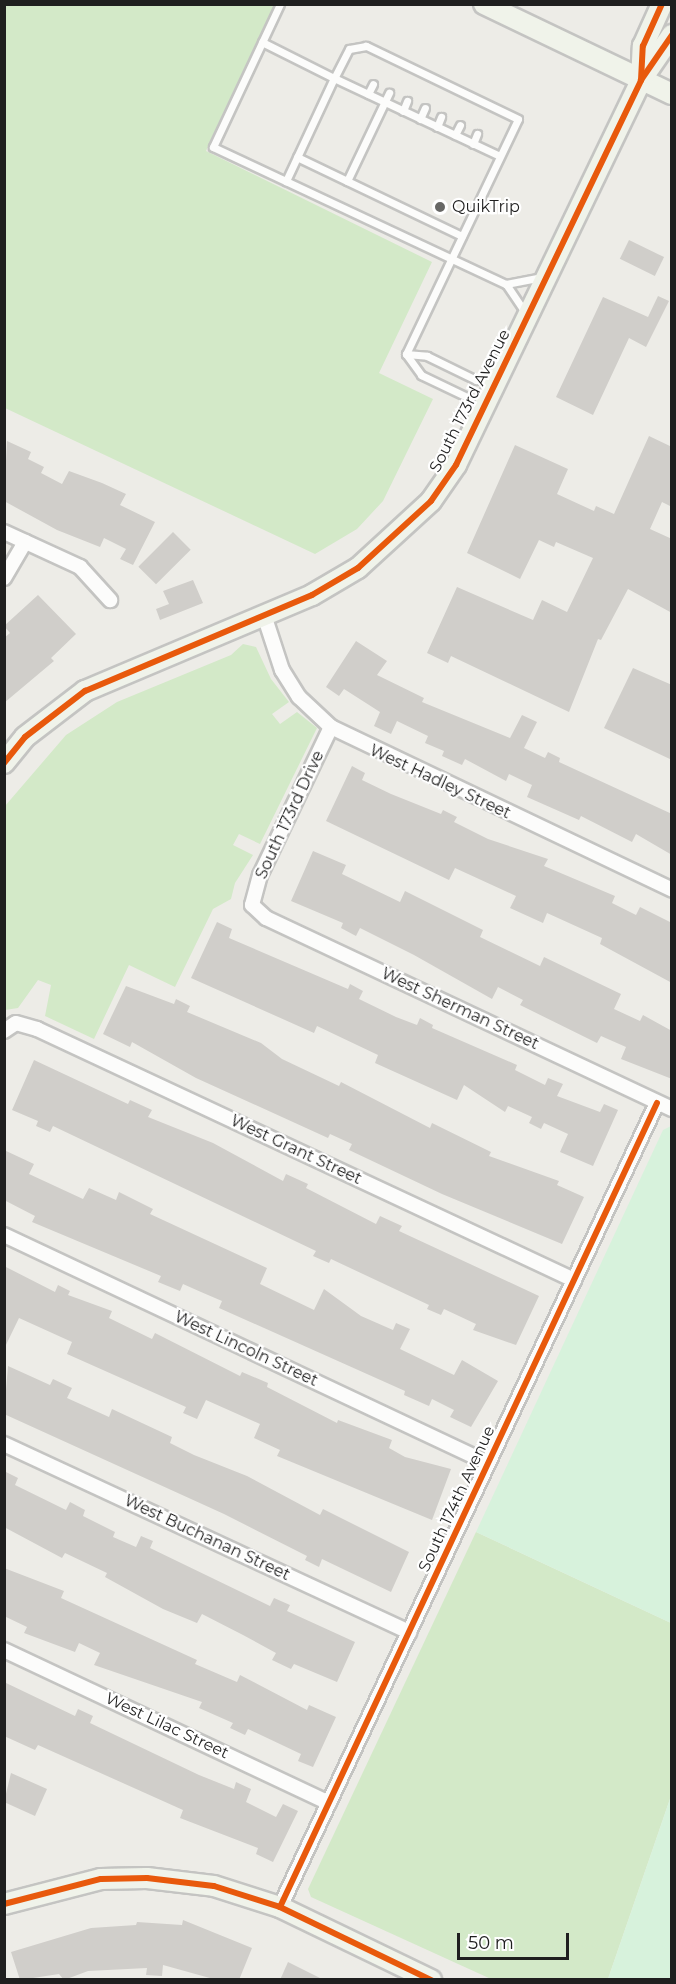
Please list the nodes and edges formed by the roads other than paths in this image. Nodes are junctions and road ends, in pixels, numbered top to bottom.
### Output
1 (280, 4) edge
2 (484, 4) edge
3 (662, 4) edge
4 (672, 35) edge
5 (262, 42) junction
6 (386, 56) junction
7 (382, 64) dead end
8 (403, 64) junction
9 (420, 72) junction
10 (399, 73) dead end
11 (334, 78) junction
12 (437, 80) junction
13 (641, 80) junction
14 (416, 81) dead end
15 (373, 84) dead end
16 (433, 89) dead end
17 (454, 89) junction
18 (389, 93) dead end
19 (368, 94) junction
20 (672, 94) edge
21 (451, 97) dead end
22 (472, 98) junction
23 (407, 101) dead end
24 (385, 102) junction
25 (469, 106) dead end
26 (490, 106) junction
27 (425, 108) dead end
28 (403, 111) junction
29 (486, 114) dead end
30 (441, 117) dead end
31 (420, 119) junction
32 (460, 125) dead end
33 (437, 127) junction
34 (477, 134) dead end
35 (455, 135) junction
36 (473, 144) junction
37 (500, 156) junction
38 (297, 158) junction
39 (286, 181) junction
40 (347, 182) junction
41 (462, 236) junction
42 (452, 258) junction
43 (548, 276) junction
44 (506, 284) junction
45 (528, 316) junction
46 (406, 354) junction
47 (497, 380) junction
48 (477, 422) junction
49 (4, 532) edge
50 (25, 542) junction
51 (4, 578) edge
52 (110, 600) dead end
53 (264, 615) junction
54 (332, 727) junction
55 (4, 763) edge
56 (672, 890) edge
57 (252, 905) joint
58 (10, 1027) edge
59 (657, 1102) junction
60 (672, 1109) edge
61 (4, 1235) edge
62 (574, 1280) junction
63 (4, 1444) edge
64 (488, 1463) junction
65 (409, 1632) junction
66 (4, 1650) edge
67 (329, 1803) junction
68 (4, 1904) edge
69 (280, 1907) junction
70 (431, 1980) edge

1 - 5 lane
2 - 13 street
3 - 13 street, South 173rd Avenue
4 - 13 street, South 173rd Avenue
5 - 11 lane
5 - 39 lane
6 - 7 lane
6 - 8 lane
6 - 11 lane
8 - 9 lane
8 - 10 lane
9 - 12 lane
9 - 14 lane
11 - 19 lane
11 - 38 lane
12 - 16 lane
12 - 17 lane
13 - 20 street
13 - 43 street, South 173rd Avenue
15 - 19 lane
17 - 21 lane
17 - 22 lane
18 - 24 lane
19 - 24 lane
22 - 25 lane
22 - 26 lane
23 - 28 lane
24 - 28 lane
24 - 40 lane
26 - 29 lane
26 - 37 lane
27 - 31 lane
28 - 31 lane
30 - 33 lane
31 - 33 lane
32 - 35 lane
33 - 35 lane
34 - 36 lane
35 - 36 lane
36 - 37 lane
37 - 41 lane
38 - 39 lane
38 - 40 lane
39 - 42 lane
40 - 41 lane
41 - 42 lane
42 - 44 lane
42 - 46 lane
43 - 44 lane
43 - 45 street, South 173rd Avenue
44 - 45 lane
45 - 47 street, South 173rd Avenue
46 - 47 lane
46 - 48 lane
47 - 48 street, South 173rd Avenue
48 - 53 street, South 173rd Avenue
49 - 50 street
50 - 51 street
50 - 52 street
53 - 54 street, West Hadley Street
53 - 55 street, South 173rd Avenue
54 - 56 street, West Hadley Street
54 - 57 street, South 173rd Drive
57 - 59 street, West Sherman Street
58 - 62 street, West Grant Street
59 - 60 street, West Sherman Street
59 - 62 street, South 174th Avenue
61 - 64 street, West Lincoln Street
62 - 64 street, South 174th Avenue
63 - 65 street, West Buchanan Street
64 - 65 street, South 174th Avenue
65 - 67 street, South 174th Avenue
66 - 67 street, West Lilac Street
67 - 69 street, South 174th Avenue
68 - 69 street
69 - 70 street

